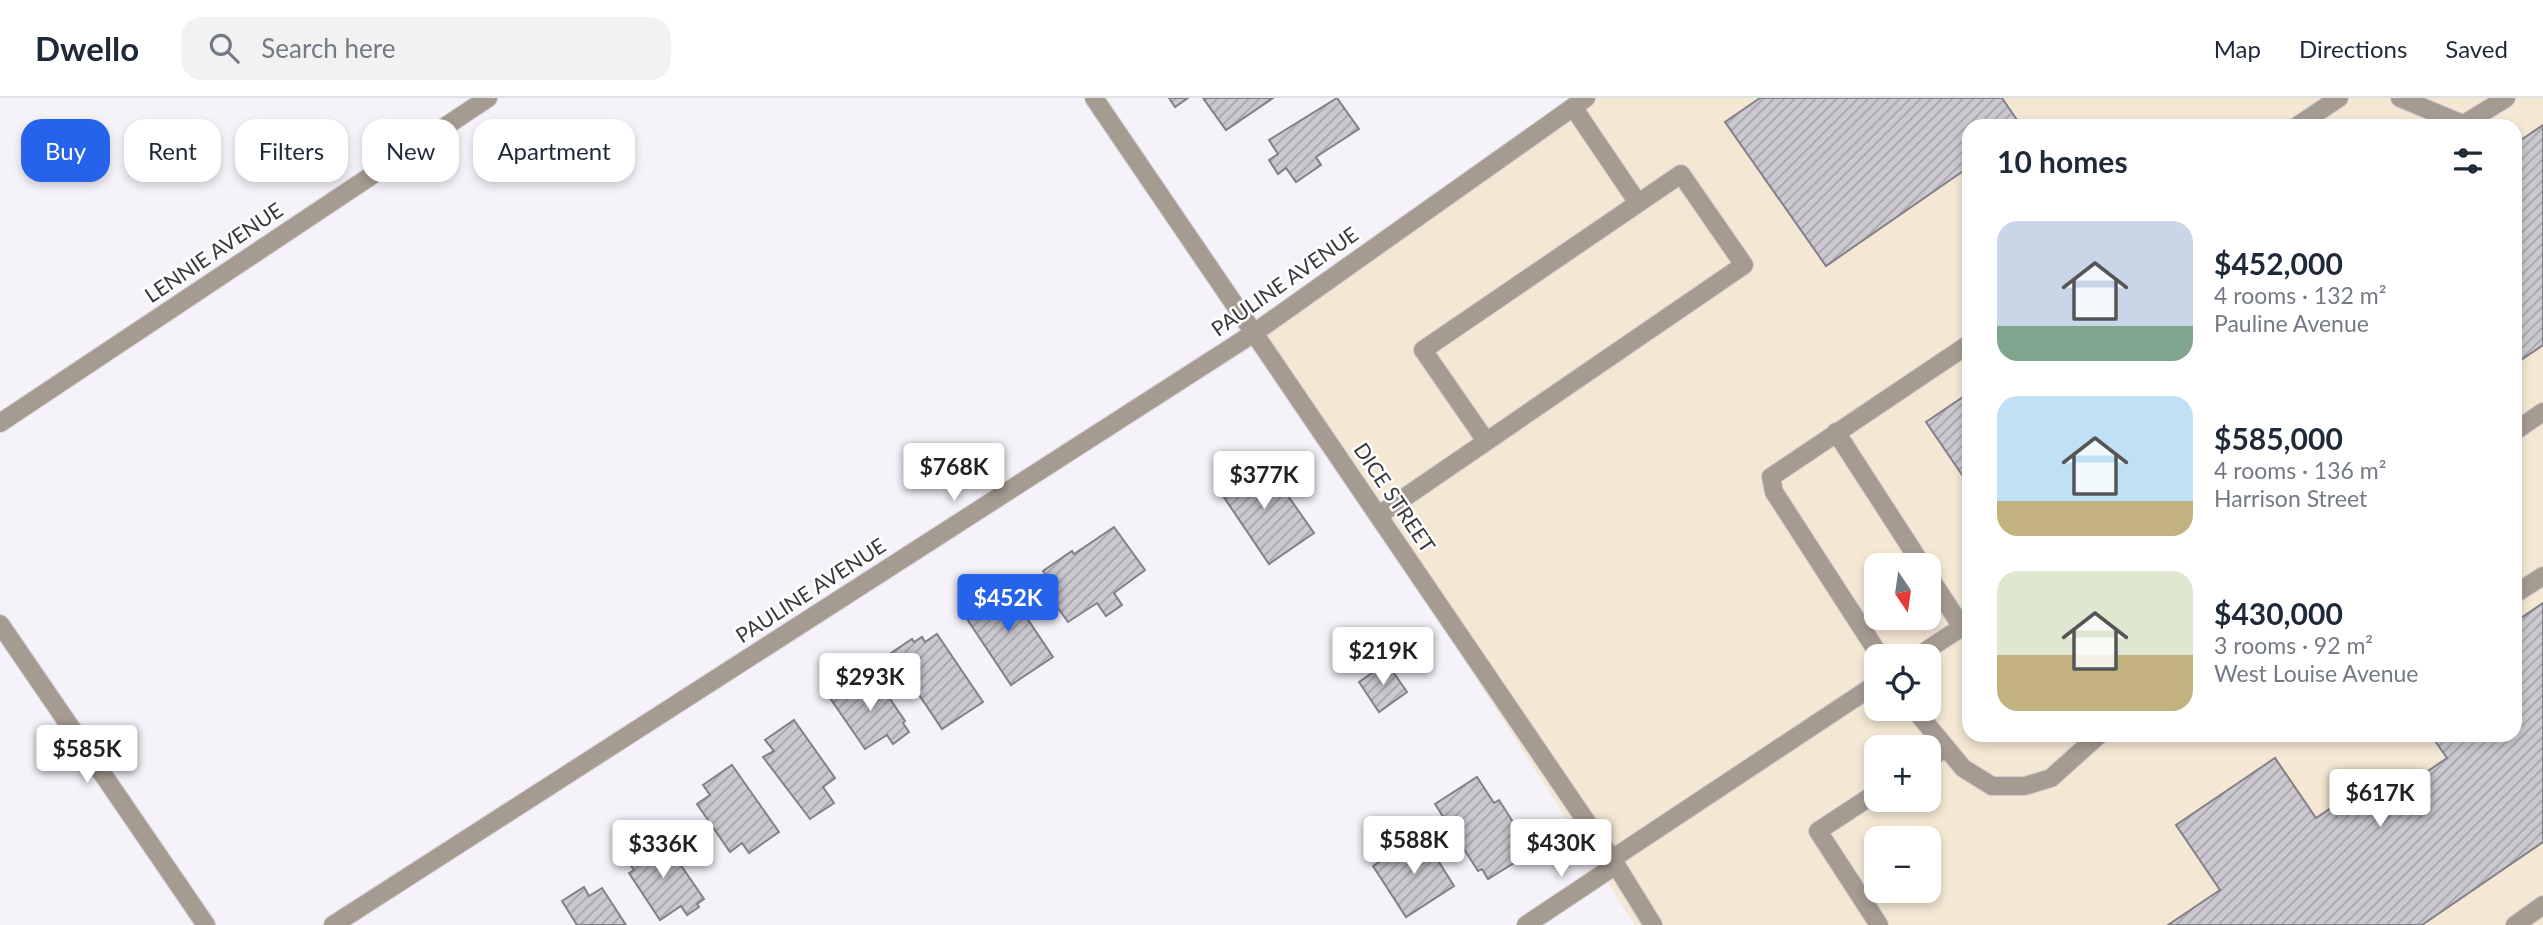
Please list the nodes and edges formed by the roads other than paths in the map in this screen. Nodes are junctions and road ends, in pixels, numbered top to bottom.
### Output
1 (488, 98) edge
2 (1094, 98) edge
3 (2339, 98) edge
4 (2400, 98) edge
5 (2506, 98) edge
6 (1580, 103) edge
7 (2308, 119) edge
8 (2448, 119) edge
9 (2472, 119) edge
10 (1638, 203) junction
11 (1254, 333) junction
12 (1962, 349) edge
13 (2543, 412) edge
14 (0, 422) edge
15 (2522, 426) edge
16 (1836, 432) junction
17 (1486, 441) junction
18 (1378, 515) junction
19 (1914, 553) edge
20 (2543, 576) edge
21 (2522, 589) edge
22 (1941, 595) edge
23 (0, 624) edge
24 (1872, 644) edge
25 (1936, 644) edge
26 (1864, 692) edge
27 (1924, 721) edge
28 (2091, 742) edge
29 (1945, 748) junction
30 (1941, 751) edge
31 (1864, 801) edge
32 (1614, 862) junction
33 (2543, 905) edge
34 (206, 925) edge
35 (333, 925) edge
36 (1526, 925) edge
37 (1653, 925) edge
38 (1879, 925) edge
39 (2515, 925) edge

1 - 14 street, LENNIE AVENUE
2 - 11 street, DICE STREET
3 - 7 street
4 - 8 street
5 - 9 street
6 - 10 street
6 - 11 street, PAULINE AVENUE
10 - 17 street
10 - 17 street
11 - 18 street, DICE STREET
11 - 35 street, PAULINE AVENUE
12 - 16 street
13 - 15 street
16 - 19 street
16 - 24 street
17 - 18 street
18 - 32 street, DICE STREET
20 - 21 street
22 - 25 street
23 - 34 street
26 - 32 street
27 - 29 street
28 - 29 street
29 - 30 street
31 - 38 street
32 - 36 street
32 - 37 street, DICE STREET
33 - 39 street

